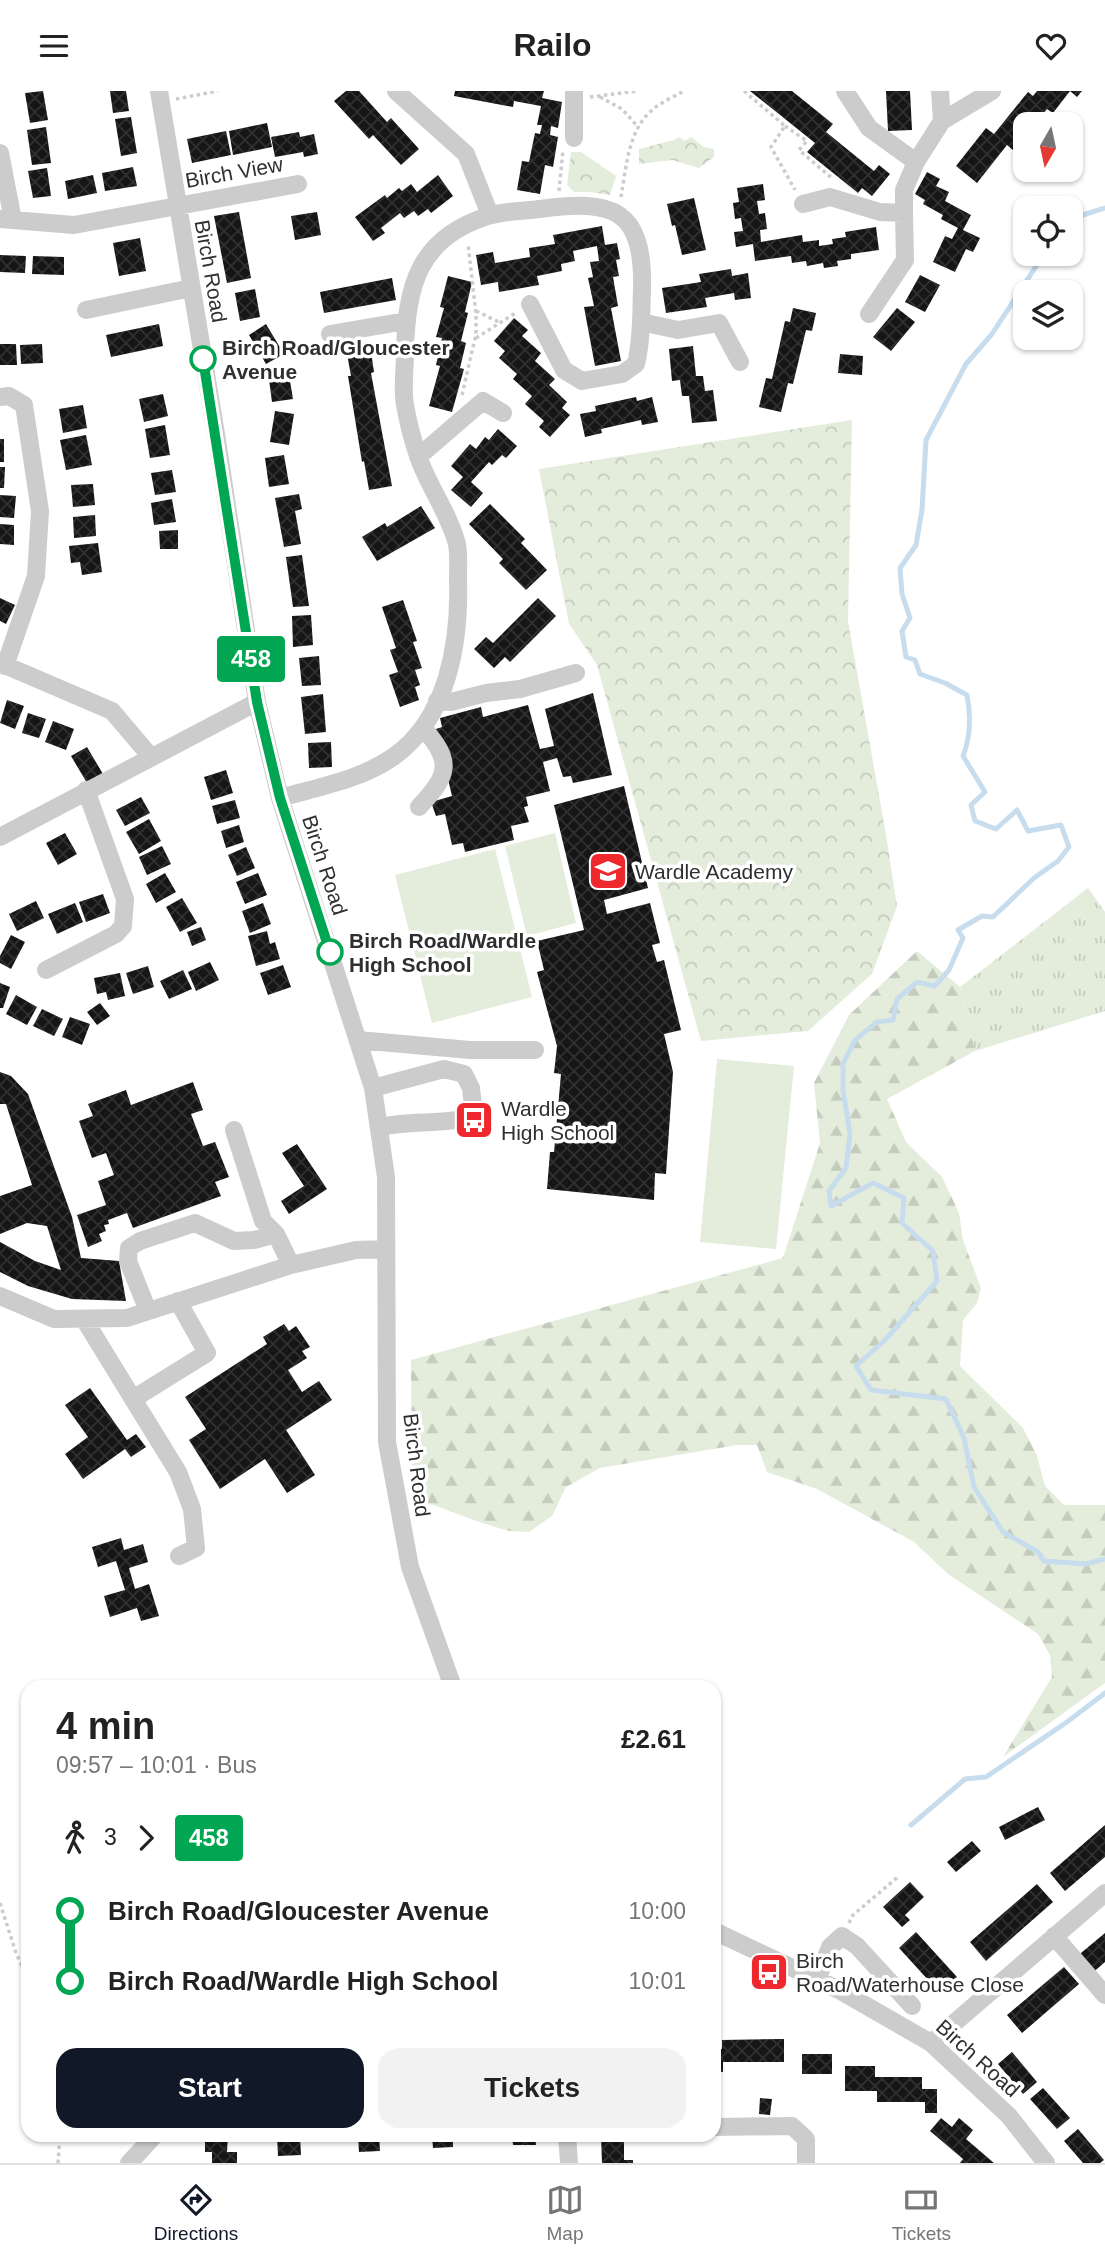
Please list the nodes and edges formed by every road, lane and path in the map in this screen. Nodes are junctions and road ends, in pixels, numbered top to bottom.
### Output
1 (218, 91) edge
2 (396, 91) edge
3 (637, 91) edge
4 (684, 91) edge
5 (744, 91) edge
6 (845, 91) edge
7 (940, 91) edge
8 (992, 91) edge
9 (574, 95) edge
10 (598, 96) junction
11 (160, 97) edge
12 (942, 121) junction
13 (785, 126) junction
14 (639, 128) junction
15 (574, 138) joint
16 (0, 153) edge
17 (916, 162) junction
18 (298, 184) dead end
19 (177, 204) junction
20 (803, 204) joint
21 (855, 206) junction
22 (558, 207) junction
23 (904, 213) junction
24 (490, 215) junction
25 (618, 216) junction
26 (6, 219) edge
27 (466, 225) junction
28 (191, 288) junction
29 (530, 304) joint
30 (86, 310) dead end
31 (476, 311) junction
32 (869, 314) dead end
33 (406, 321) junction
34 (641, 322) junction
35 (501, 323) junction
36 (330, 334) dead end
37 (475, 340) junction
38 (740, 362) dead end
39 (0, 397) edge
40 (503, 413) dead end
41 (456, 425) junction
42 (418, 457) junction
43 (3, 665) edge
44 (576, 673) dead end
45 (438, 701) junction
46 (257, 702) junction
47 (423, 728) junction
48 (151, 757) junction
49 (86, 790) junction
50 (280, 798) junction
51 (419, 807) dead end
52 (0, 837) edge
53 (46, 970) dead end
54 (358, 1040) junction
55 (484, 1050) junction
56 (535, 1050) dead end
57 (464, 1074) junction
58 (373, 1088) junction
59 (379, 1127) junction
60 (234, 1130) dead end
61 (276, 1234) junction
62 (386, 1249) junction
63 (291, 1265) junction
64 (0, 1296) edge
65 (178, 1301) junction
66 (148, 1311) junction
67 (84, 1319) junction
68 (133, 1399) junction
69 (179, 1556) dead end
70 (450, 1680) edge
71 (898, 1877) dead end
72 (1105, 1892) edge
73 (0, 1903) edge
74 (721, 1934) edge
75 (842, 1936) junction
76 (1055, 1936) junction
77 (21, 1964) edge
78 (817, 1980) junction
79 (1105, 1995) edge
80 (912, 2006) dead end
81 (932, 2043) junction
82 (721, 2127) edge
83 (60, 2142) edge
84 (148, 2142) edge
85 (568, 2142) edge
86 (58, 2163) edge
87 (129, 2163) edge
88 (569, 2163) edge
89 (806, 2163) edge
90 (1046, 2163) edge

1 - 11 path
2 - 24 street
3 - 10 path
4 - 14 path
5 - 13 path
6 - 17 street
7 - 12 street
8 - 12 street
9 - 10 path
9 - 15 street
10 - 14 path
11 - 19 street, Birch Road
12 - 17 street
13 - 20 path
13 - 21 path
14 - 25 path
15 - 22 path
16 - 26 street
17 - 23 street
18 - 19 street, Birch View
19 - 26 street, Birch View
19 - 28 street, Birch Road
20 - 21 street
21 - 23 street
22 - 24 street
22 - 25 street
23 - 32 street
24 - 27 street
25 - 34 street
27 - 31 path
27 - 33 street
28 - 30 street
28 - 46 street, Birch Road
29 - 34 street
29 - 35 path
31 - 35 path
31 - 37 path
33 - 36 street
33 - 42 street
34 - 38 street
35 - 37 path
37 - 41 path
39 - 43 street
40 - 41 street
41 - 42 street
42 - 45 street
43 - 48 street
44 - 45 street
45 - 47 street
46 - 48 street
46 - 50 street, Birch Road
47 - 50 street
47 - 51 street
48 - 49 street
49 - 52 street
49 - 53 street
50 - 54 street, Birch Road
54 - 55 street
54 - 58 street, Birch Road
55 - 56 street
55 - 57 street
57 - 58 street
57 - 59 street
58 - 59 street, Birch Road
59 - 62 street, Birch Road
60 - 61 street
61 - 63 street
61 - 66 street
62 - 63 street
62 - 70 street, Birch Road
63 - 65 street
64 - 67 street
65 - 66 street
65 - 68 street
66 - 67 street
67 - 68 street
68 - 69 street
71 - 75 path
72 - 76 street
73 - 77 path
74 - 78 street, Birch Road
75 - 78 street
75 - 80 street
76 - 79 street
76 - 81 street
78 - 81 street, Birch Road
81 - 90 street, Birch Road
82 - 89 street
83 - 86 path
84 - 87 street
85 - 88 street

